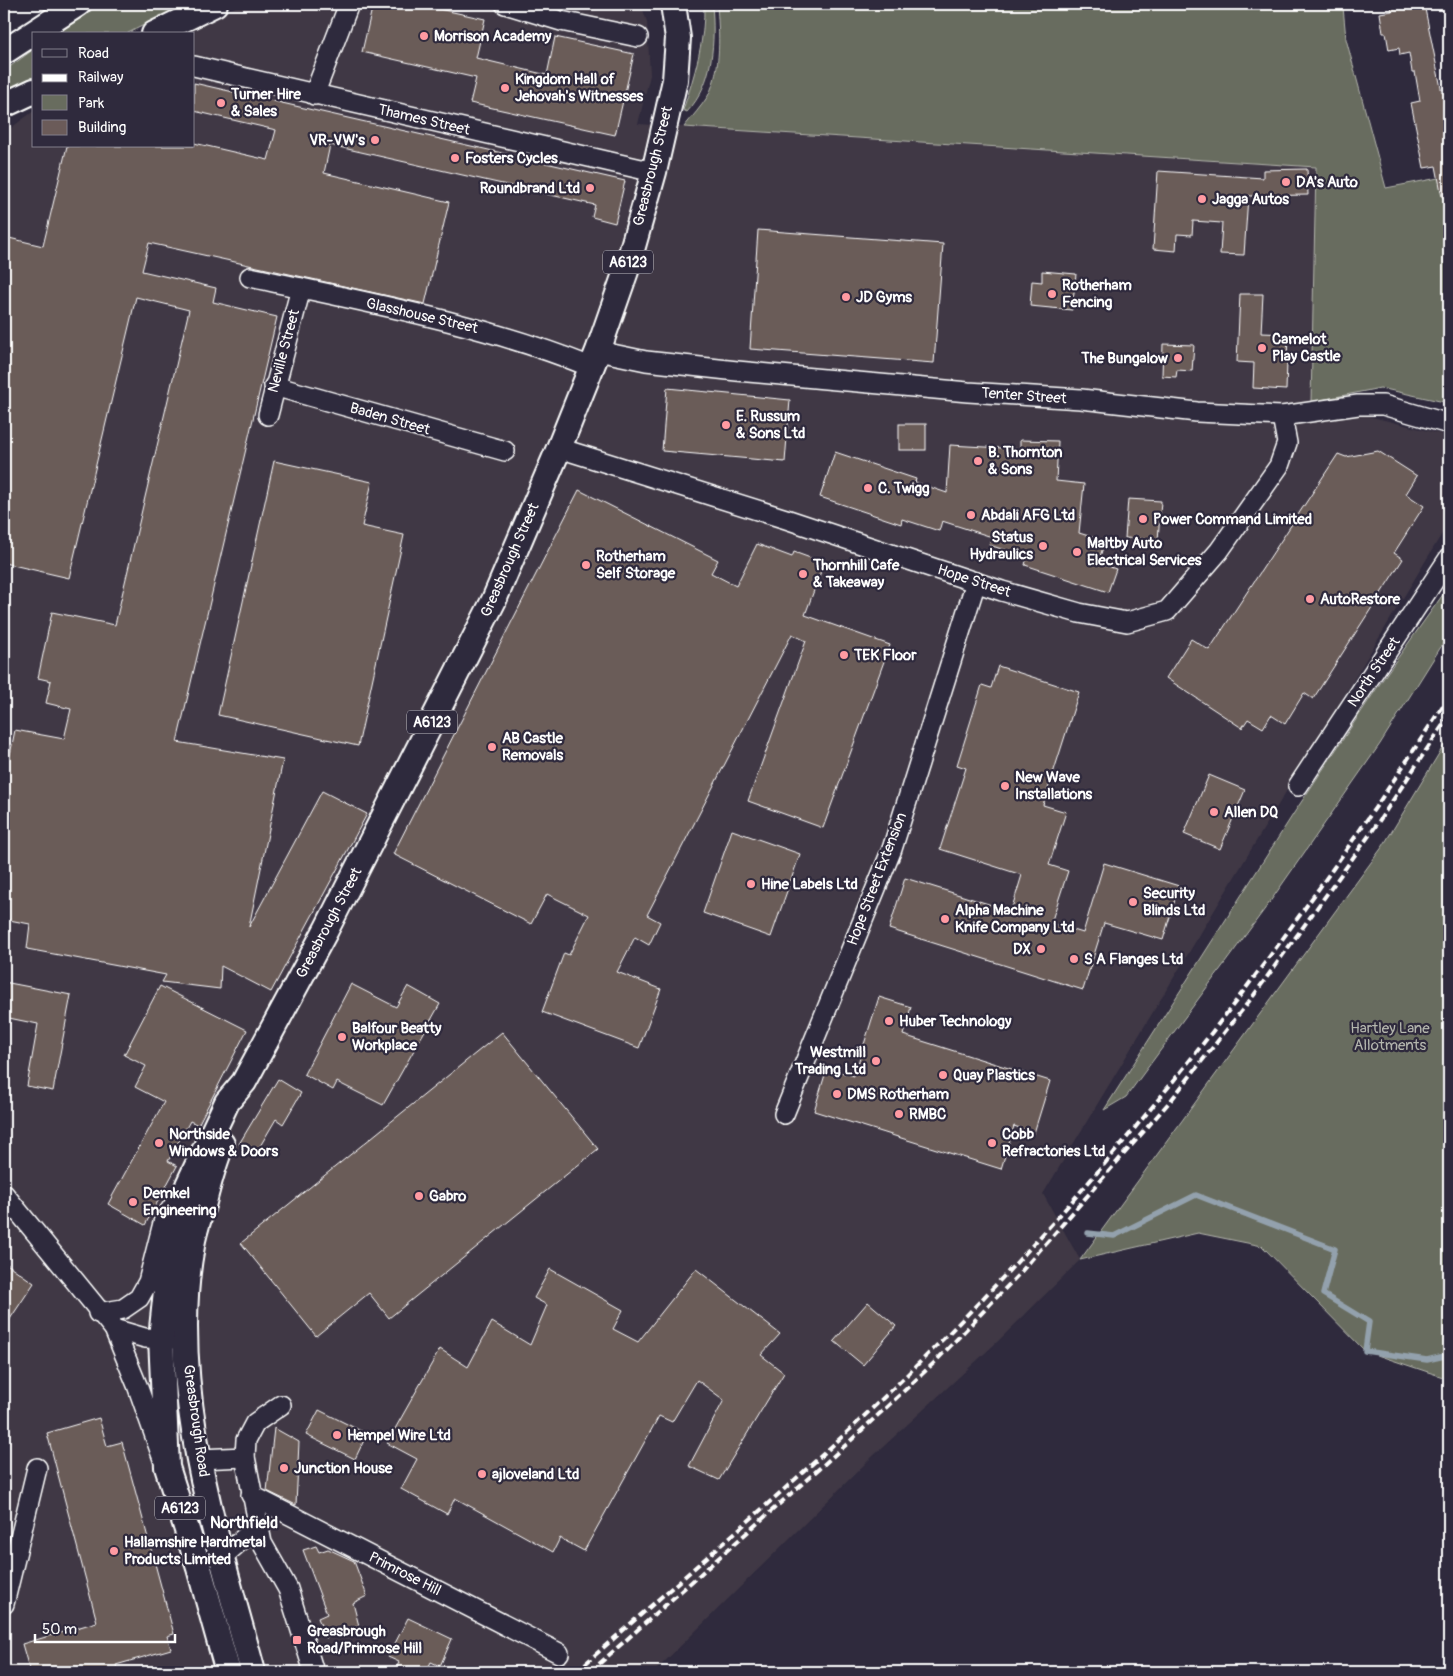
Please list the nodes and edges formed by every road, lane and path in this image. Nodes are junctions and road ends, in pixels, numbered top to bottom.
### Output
1 (78, 4) edge
2 (214, 4) edge
3 (349, 4) edge
4 (505, 4) edge
5 (673, 4) edge
6 (35, 32) edge
7 (158, 32) edge
8 (32, 34) edge
9 (638, 36) dead end
10 (4, 52) edge
11 (195, 66) edge
12 (32, 92) edge
13 (314, 95) junction
14 (4, 105) edge
15 (654, 172) junction
16 (250, 277) dead end
17 (301, 288) junction
18 (594, 359) junction
19 (274, 386) junction
20 (268, 415) dead end
21 (1282, 416) junction
22 (1449, 424) edge
23 (559, 448) junction
24 (505, 451) dead end
25 (1449, 558) edge
26 (976, 582) junction
27 (1298, 786) dead end
28 (244, 1082) junction
29 (784, 1114) dead end
30 (188, 1185) junction
31 (7, 1205) edge
32 (190, 1261) junction
33 (98, 1313) junction
34 (114, 1329) junction
35 (161, 1338) junction
36 (186, 1339) junction
37 (281, 1406) dead end
38 (245, 1457) junction
39 (199, 1459) junction
40 (167, 1467) junction
41 (37, 1468) dead end
42 (251, 1495) junction
43 (258, 1526) junction
44 (222, 1557) junction
45 (199, 1568) junction
46 (4, 1604) edge
47 (559, 1652) dead end
48 (228, 1672) edge
49 (253, 1672) edge
50 (314, 1672) edge

1 - 6 main road
2 - 7 main road
3 - 13 street
4 - 9 street
5 - 15 main road, Greasbrough Street / A6123
8 - 10 main road
11 - 13 street, Thames Street
12 - 14 main road
13 - 15 street, Thames Street
15 - 18 main road, Greasbrough Street / A6123
16 - 17 street, Glasshouse Street
17 - 18 street, Glasshouse Street
17 - 19 street, Neville Street
18 - 21 street, Tenter Street
18 - 23 main road, Greasbrough Street / A6123
19 - 20 street, Neville Street
19 - 24 street, Baden Street
21 - 22 street, Tenter Street
21 - 26 street, Hope Street
23 - 26 street, Hope Street
23 - 28 main road, Greasbrough Street / A6123
25 - 27 street, North Street
26 - 29 street, Hope Street Extension
28 - 30 main road, Greasbrough Street / A6123
28 - 32 main road, Greasbrough Street / A6123
30 - 33 street, Greasbrough Street
30 - 35 main road, Greasbrough Street / A6123
31 - 33 street, Greasbrough Road
32 - 35 main road, A6123
32 - 36 main road, Greasbrough Street / A6123
33 - 34 street, Greasbrough Road
34 - 35 street, Greasbrough Road
34 - 40 street, Greasbrough Road
35 - 36 street, Greasbrough Road
35 - 40 main road, Greasbrough Road / A6123
36 - 39 main road, Greasbrough Road / A6123
37 - 38 street
38 - 39 street
38 - 42 street
39 - 44 main road, Greasbrough Road / A6123
39 - 45 main road, A6123
40 - 45 main road, Greasbrough Road / A6123
41 - 46 street
42 - 43 street
42 - 47 street, Primrose Hill
43 - 44 street
43 - 50 street
44 - 49 main road, Greasbrough Road / A6123
45 - 48 main road, Greasbrough Road / A6123

